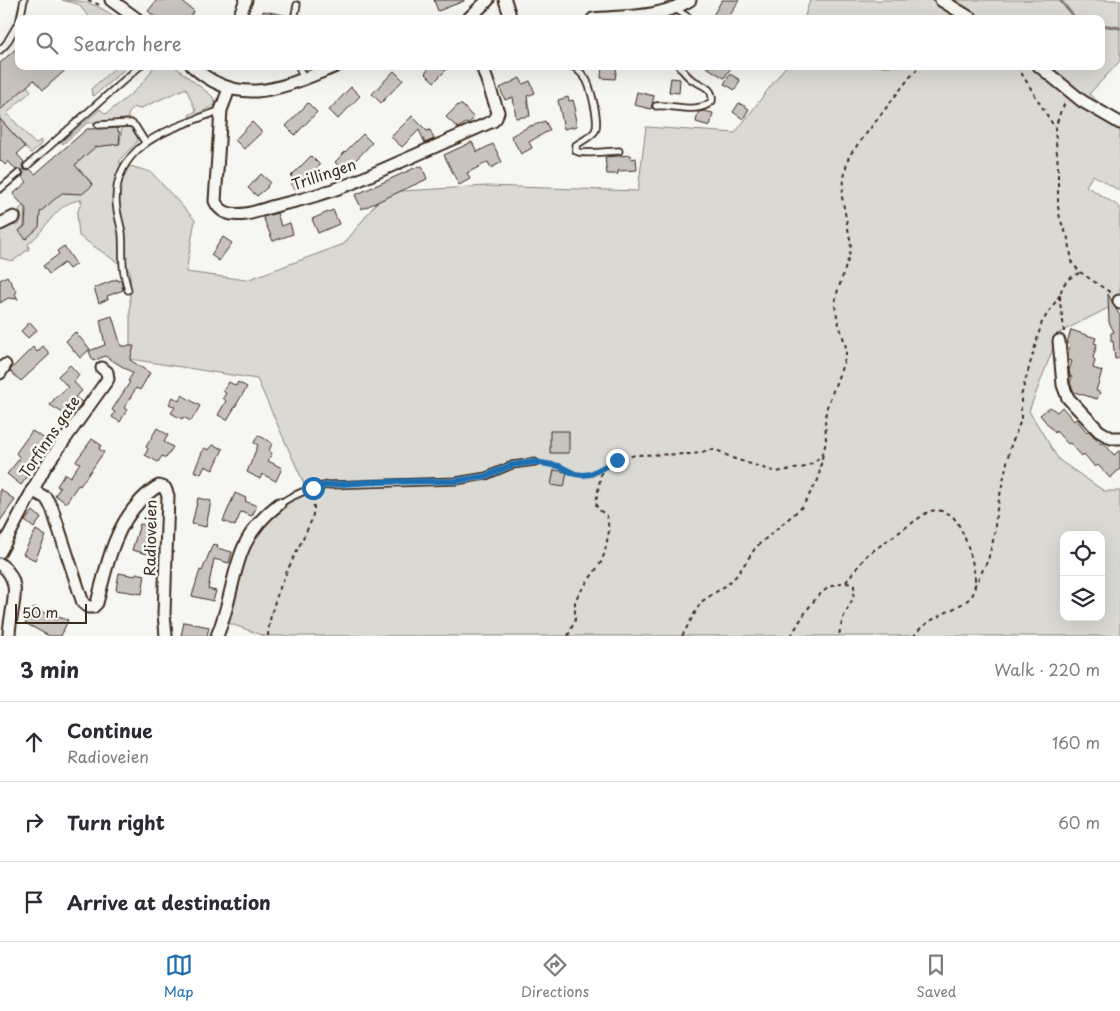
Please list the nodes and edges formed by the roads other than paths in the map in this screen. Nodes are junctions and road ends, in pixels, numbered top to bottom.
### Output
1 (24, 0) edge
2 (110, 0) edge
3 (246, 0) edge
4 (488, 0) edge
5 (505, 0) edge
6 (690, 0) edge
7 (941, 0) edge
8 (297, 4) dead end
9 (674, 8) junction
10 (20, 15) edge
11 (131, 15) edge
12 (240, 15) edge
13 (295, 15) edge
14 (472, 15) edge
15 (511, 15) edge
16 (644, 15) edge
17 (685, 15) edge
18 (965, 15) edge
19 (15, 27) edge
20 (0, 50) edge
21 (136, 70) edge
22 (197, 70) edge
23 (300, 70) edge
24 (326, 70) edge
25 (483, 70) edge
26 (577, 70) edge
27 (683, 70) edge
28 (1044, 70) edge
29 (303, 79) junction
30 (229, 89) junction
31 (656, 106) dead end
32 (221, 110) junction
33 (1120, 123) edge
34 (98, 124) dead end
35 (145, 142) junction
36 (619, 151) dead end
37 (28, 166) dead end
38 (19, 174) dead end
39 (0, 190) edge
40 (14, 217) dead end
41 (0, 224) edge
42 (128, 290) dead end
43 (1059, 341) road end
44 (102, 368) dead end
45 (1120, 438) edge
46 (535, 462) road end
47 (32, 490) junction
48 (278, 504) joint
49 (0, 552) edge
50 (0, 564) edge
51 (9, 636) edge
52 (166, 636) edge
53 (217, 636) edge

1 - 10 lane
2 - 11 street
3 - 12 street
4 - 14 street
5 - 15 street
6 - 9 street
7 - 18 street
8 - 13 lane
9 - 16 street
9 - 17 lane
19 - 20 lane
21 - 37 lane
22 - 30 street
23 - 29 lane
24 - 29 street
25 - 32 street, Trillingen
26 - 36 lane
27 - 31 lane
28 - 33 street
29 - 30 street
30 - 32 street, Trillingen
32 - 35 lane
34 - 35 lane
35 - 42 lane
38 - 39 lane
40 - 41 street
43 - 45 street
44 - 47 street, Torfinns gate
46 - 48 lane
47 - 49 street, Torfinns gate
47 - 52 street, Radioveien
48 - 53 street
50 - 51 street

